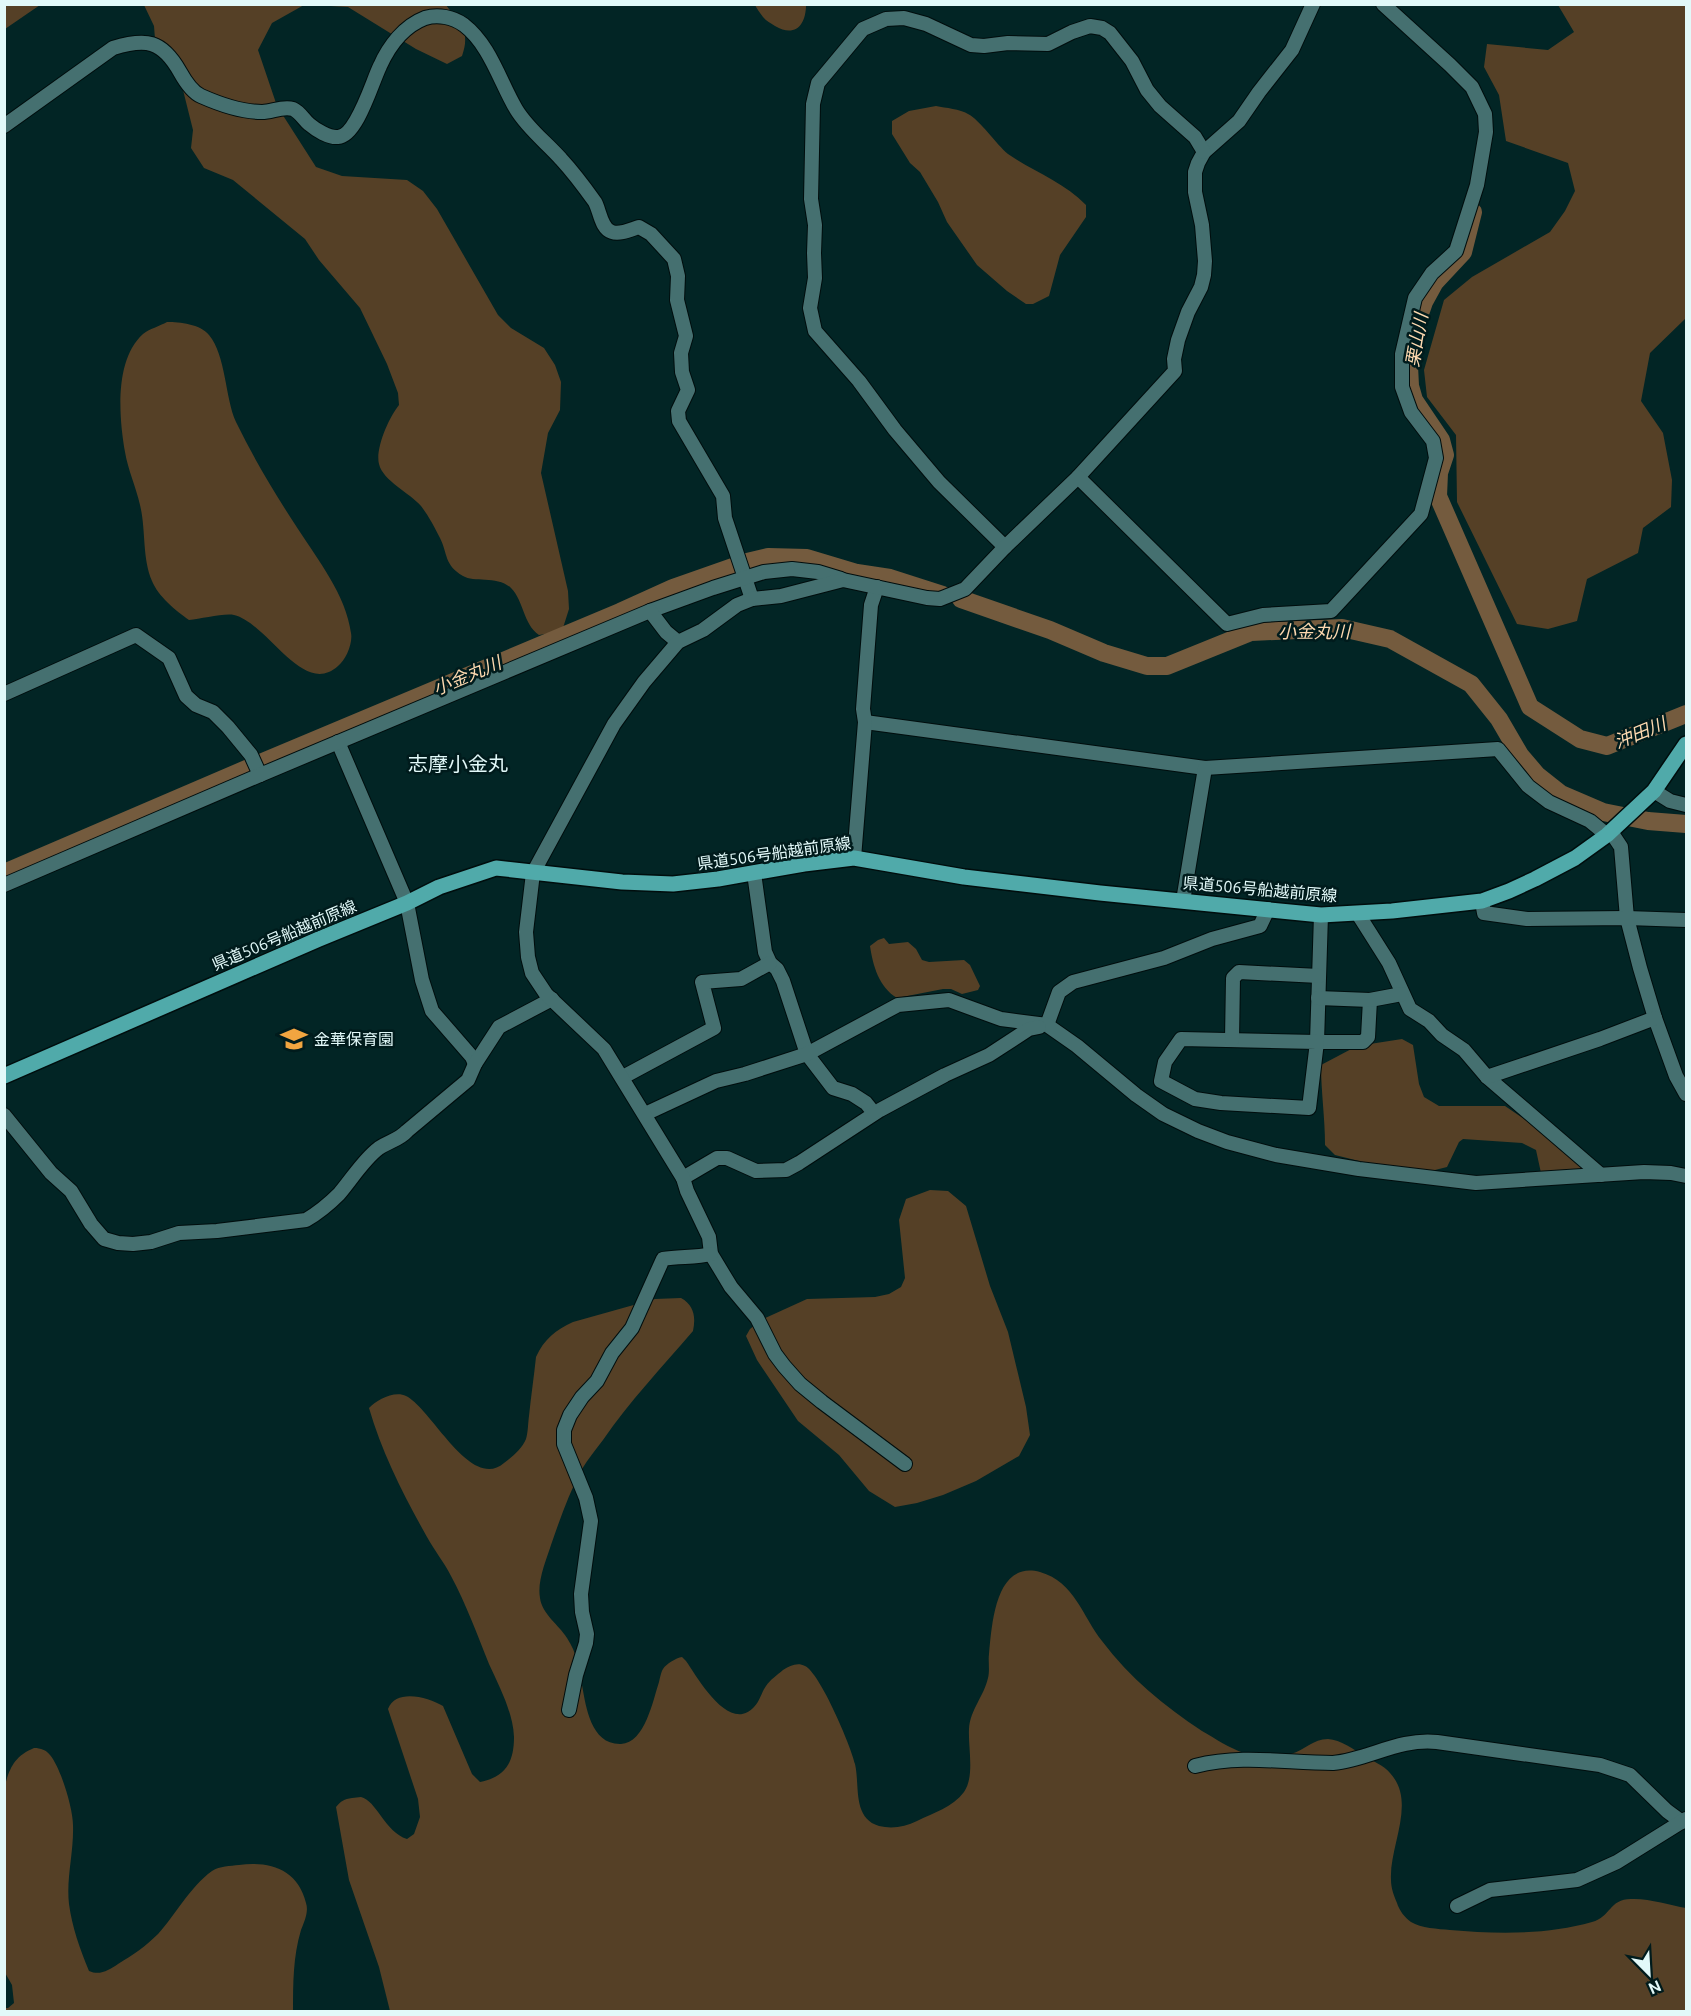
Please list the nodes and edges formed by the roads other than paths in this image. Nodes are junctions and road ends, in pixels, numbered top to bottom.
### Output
1 (1312, 4) edge
2 (1383, 4) edge
3 (4, 126) edge
4 (1204, 152) junction
5 (1078, 477) junction
6 (1005, 547) junction
7 (745, 578) junction
8 (843, 580) junction
9 (878, 587) junction
10 (752, 599) junction
11 (650, 611) junction
12 (678, 642) junction
13 (4, 694) edge
14 (865, 722) junction
15 (338, 742) junction
16 (1686, 744) edge
17 (1205, 768) junction
18 (260, 775) junction
19 (1654, 791) junction
20 (1686, 805) edge
21 (1609, 834) junction
22 (854, 858) junction
23 (533, 873) junction
24 (754, 873) junction
25 (4, 885) edge
26 (1183, 901) junction
27 (1482, 901) junction
28 (407, 903) junction
29 (1268, 909) junction
30 (1358, 914) junction
31 (1321, 915) junction
32 (1627, 918) junction
33 (1686, 920) edge
34 (770, 963) junction
35 (1319, 976) junction
36 (1402, 994) junction
37 (1318, 998) junction
38 (552, 999) junction
39 (1370, 1000) junction
40 (1655, 1018) junction
41 (1047, 1025) junction
42 (1232, 1040) junction
43 (1317, 1042) junction
44 (807, 1053) junction
45 (475, 1064) junction
46 (4, 1076) edge
47 (623, 1077) junction
48 (1487, 1077) junction
49 (1686, 1094) edge
50 (874, 1113) junction
51 (645, 1114) junction
52 (4, 1115) edge
53 (1601, 1175) junction
54 (1686, 1176) edge
55 (683, 1178) junction
56 (711, 1254) junction
57 (905, 1464) dead end
58 (569, 1710) dead end
59 (1195, 1766) dead end
60 (1684, 1820) edge
61 (1457, 1906) dead end

1 - 4 street
2 - 5 street
3 - 7 street
4 - 5 street
4 - 6 street
5 - 6 street
6 - 9 street
7 - 8 street
7 - 10 street
7 - 11 street
8 - 9 street
8 - 10 street
9 - 14 street
10 - 12 street
11 - 12 street
11 - 15 street
12 - 23 street
13 - 18 street
14 - 17 street
14 - 22 street
15 - 18 street
15 - 28 street
16 - 19 main road, 県道506号船越前原線
17 - 21 street
17 - 26 street
18 - 25 street
19 - 20 street
19 - 21 main road, 県道506号船越前原線
21 - 27 main road, 県道506号船越前原線
21 - 32 street
22 - 24 main road, 県道506号船越前原線
22 - 26 main road, 県道506号船越前原線
23 - 24 main road, 県道506号船越前原線
23 - 28 main road, 県道506号船越前原線
23 - 38 street
24 - 34 street
26 - 29 main road, 県道506号船越前原線
27 - 30 main road, 県道506号船越前原線
27 - 32 street
28 - 45 street
28 - 46 main road, 県道506号船越前原線
29 - 31 main road, 県道506号船越前原線
29 - 41 street
30 - 31 main road, 県道506号船越前原線
30 - 36 street
31 - 35 street
32 - 33 street
32 - 40 street
34 - 44 street
34 - 47 street
35 - 37 street
35 - 42 street
36 - 39 street
36 - 48 street
37 - 39 street
37 - 43 street
38 - 45 street
38 - 47 street
39 - 43 street
40 - 48 street
40 - 49 street
41 - 44 street
41 - 50 street
41 - 53 street
42 - 43 street
42 - 43 street
44 - 50 street
44 - 51 street
45 - 52 street
47 - 51 street
48 - 53 street
50 - 55 street
51 - 55 street
53 - 54 street
55 - 56 street
56 - 57 street
56 - 58 street
59 - 60 street
60 - 61 street

